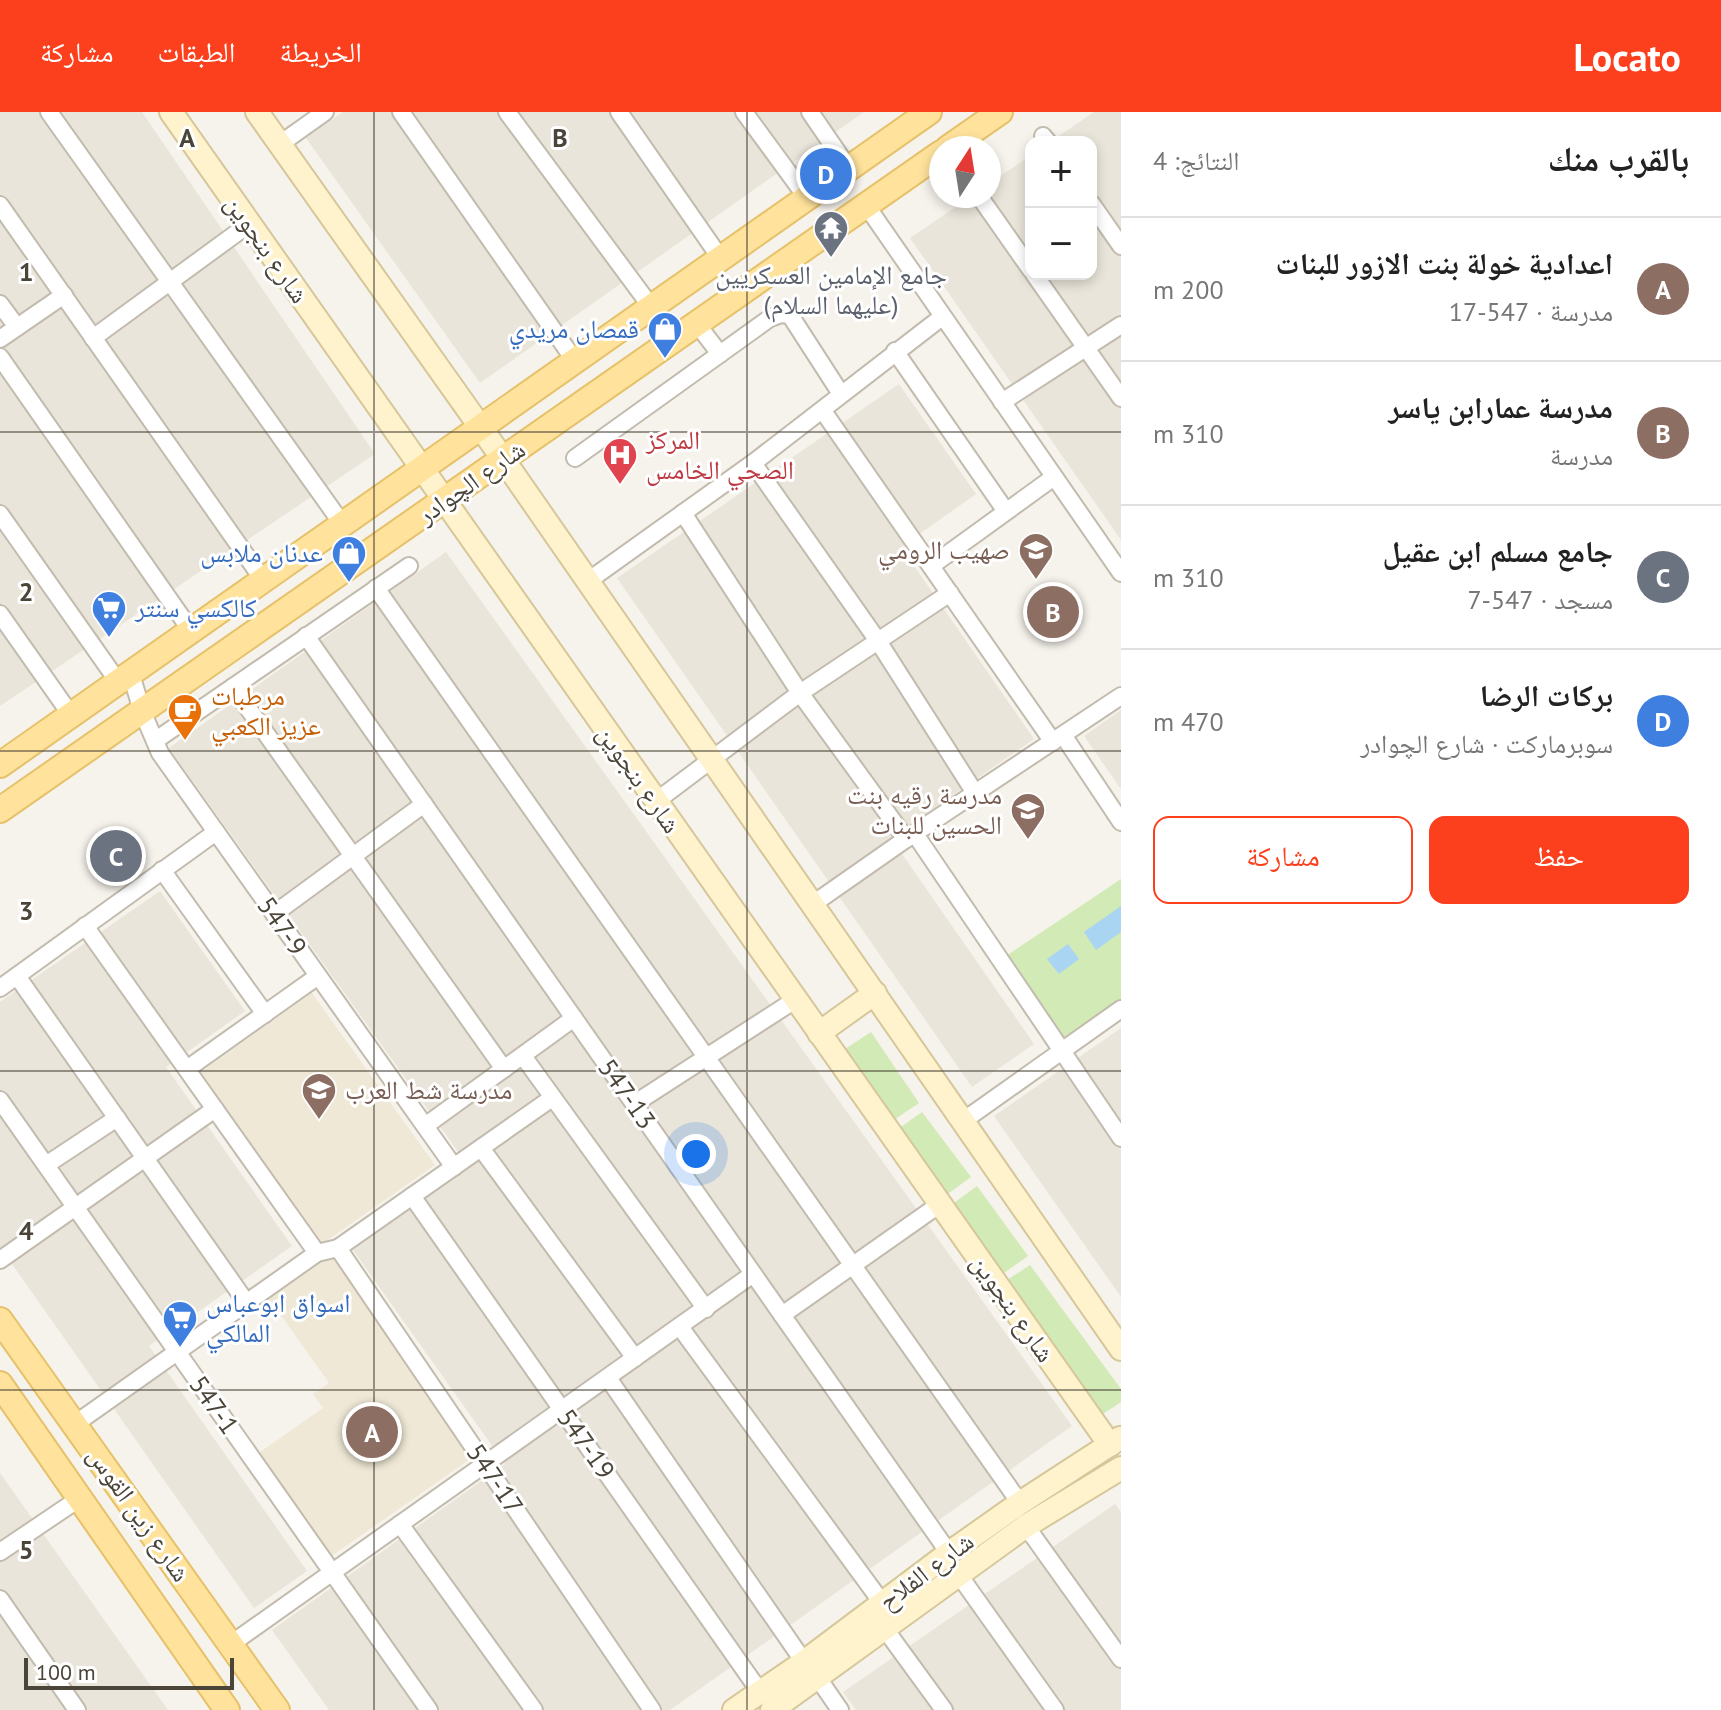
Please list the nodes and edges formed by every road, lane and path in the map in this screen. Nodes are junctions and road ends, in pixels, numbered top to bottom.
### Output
1 (49, 112) edge
2 (171, 112) edge
3 (257, 112) edge
4 (325, 112) edge
5 (401, 112) edge
6 (507, 112) edge
7 (619, 112) edge
8 (744, 112) edge
9 (810, 112) edge
10 (929, 112) edge
11 (1000, 112) edge
12 (965, 136) edge
13 (280, 144) junction
14 (929, 161) edge
15 (849, 169) junction
16 (807, 198) junction
17 (0, 205) edge
18 (866, 205) junction
19 (987, 208) edge
20 (1094, 208) edge
21 (249, 224) junction
22 (1121, 246) edge
23 (721, 259) junction
24 (1025, 262) edge
25 (1038, 280) edge
26 (171, 283) junction
27 (64, 295) junction
28 (0, 304) edge
29 (652, 308) junction
30 (942, 317) junction
31 (697, 324) junction
32 (1121, 325) edge
33 (17, 327) junction
34 (93, 338) junction
35 (0, 339) edge
36 (1085, 347) junction
37 (895, 351) junction
38 (720, 354) junction
39 (0, 357) edge
40 (575, 361) junction
41 (841, 394) junction
42 (1121, 398) edge
43 (1002, 402) junction
44 (823, 411) junction
45 (481, 428) junction
46 (575, 458) dead end
47 (503, 459) junction
48 (753, 463) junction
49 (421, 470) junction
50 (1054, 477) junction
51 (443, 501) junction
52 (1005, 510) junction
53 (683, 513) junction
54 (0, 514) edge
55 (343, 525) junction
56 (409, 566) dead end
57 (931, 566) junction
58 (1121, 573) edge
59 (264, 581) junction
60 (588, 581) junction
61 (376, 588) junction
62 (950, 593) junction
63 (0, 614) edge
64 (192, 632) junction
65 (306, 636) junction
66 (878, 641) junction
67 (125, 679) junction
68 (233, 687) junction
69 (800, 693) junction
70 (1121, 696) edge
71 (142, 711) junction
72 (71, 715) junction
73 (1058, 738) junction
74 (156, 740) junction
75 (712, 760) junction
76 (0, 765) edge
77 (975, 793) junction
78 (655, 802) junction
79 (424, 804) junction
80 (0, 810) edge
81 (1121, 822) edge
82 (216, 832) junction
83 (910, 836) junction
84 (353, 857) junction
85 (162, 870) junction
86 (813, 904) junction
87 (274, 914) junction
88 (85, 926) junction
89 (17, 976) junction
90 (318, 976) junction
91 (0, 988) edge
92 (875, 993) junction
93 (795, 1000) junction
94 (1121, 1009) edge
95 (265, 1014) junction
96 (574, 1018) junction
97 (819, 1033) junction
98 (1060, 1051) junction
99 (523, 1056) junction
100 (706, 1057) junction
101 (187, 1069) junction
102 (504, 1069) junction
103 (552, 1098) junction
104 (0, 1100) edge
105 (634, 1104) junction
106 (215, 1109) junction
107 (117, 1118) junction
108 (963, 1121) junction
109 (425, 1126) junction
110 (1121, 1138) edge
111 (481, 1148) junction
112 (145, 1158) junction
113 (46, 1165) junction
114 (454, 1167) junction
115 (412, 1196) junction
116 (940, 1204) junction
117 (75, 1207) junction
118 (338, 1248) junction
119 (317, 1253) junction
120 (0, 1260) edge
121 (852, 1264) junction
122 (753, 1274) junction
123 (246, 1302) junction
124 (706, 1309) junction
125 (782, 1315) junction
126 (0, 1320) edge
127 (680, 1327) junction
128 (1121, 1349) edge
129 (177, 1351) junction
130 (635, 1358) junction
131 (608, 1378) junction
132 (0, 1384) edge
133 (562, 1410) junction
134 (75, 1424) junction
135 (1116, 1441) edge
136 (485, 1464) junction
137 (1121, 1468) edge
138 (80, 1498) junction
139 (1020, 1503) junction
140 (134, 1505) junction
141 (400, 1524) junction
142 (1026, 1526) junction
143 (102, 1529) junction
144 (0, 1552) edge
145 (949, 1553) junction
146 (332, 1573) junction
147 (959, 1575) junction
148 (0, 1599) edge
149 (883, 1604) junction
150 (885, 1629) junction
151 (231, 1644) junction
152 (1121, 1659) edge
153 (811, 1670) junction
154 (766, 1701) edge
155 (222, 1708) edge
156 (77, 1710) edge
157 (277, 1710) edge
158 (429, 1710) edge
159 (534, 1710) edge
160 (652, 1710) edge
161 (734, 1710) edge
162 (840, 1710) edge
163 (944, 1710) edge
164 (1055, 1710) edge

1 - 26 street
2 - 21 street, شارع بنجوين
3 - 13 street
4 - 13 street
5 - 40 street
6 - 29 street
7 - 23 street
8 - 16 street
9 - 15 street
10 - 15 main road, شارع الچوادر
11 - 12 main road
13 - 45 street
14 - 18 main road, شارع الچوادر
15 - 16 main road, شارع الچوادر
16 - 23 main road, شارع الچوادر
17 - 27 street
18 - 30 street
18 - 31 main road, شارع الچوادر
19 - 24 street
20 - 22 street
21 - 26 street
21 - 49 street, شارع بنجوين
23 - 29 main road, شارع الچوادر
25 - 36 street
26 - 34 street
26 - 55 street
27 - 33 street
27 - 34 street
28 - 33 street
29 - 40 main road, شارع الچوادر
30 - 37 street
30 - 43 street
31 - 38 street
31 - 47 main road, شارع الچوادر
32 - 36 street
33 - 35 street
34 - 59 street
36 - 42 street
36 - 43 street
37 - 41 street
37 - 52 street
38 - 41 street
38 - 46 street
39 - 64 street
40 - 45 main road, شارع الچوادر
41 - 44 street
43 - 50 street
44 - 48 street
44 - 57 street
45 - 47 street
45 - 49 main road, شارع الچوادر
47 - 51 main road, شارع الچوادر
47 - 60 street
48 - 53 street
48 - 66 street
49 - 51 street, شارع بنجوين
49 - 55 main road, شارع الچوادر
50 - 52 street
50 - 58 street
51 - 71 main road, شارع الچوادر
51 - 78 street, شارع بنجوين
52 - 57 street
53 - 60 street
53 - 69 street
54 - 67 street, 547-9
55 - 59 main road, شارع الچوادر
56 - 61 street
57 - 62 street
59 - 64 main road, شارع الچوادر
60 - 75 street
61 - 65 street
61 - 100 street
62 - 66 street
62 - 73 street
63 - 72 street
64 - 67 main road, شارع الچوادر
65 - 68 street
65 - 79 street, 547-13
66 - 69 street
66 - 77 street
67 - 71 street, 547-9
67 - 72 main road, شارع الچوادر
68 - 74 street
68 - 84 street
69 - 75 street
69 - 83 street
70 - 73 street
71 - 74 street, 547-9
71 - 80 main road, شارع الچوادر
72 - 76 main road, شارع الچوادر
73 - 77 street
73 - 81 street
74 - 82 street, 547-9
75 - 78 street
75 - 86 street
77 - 83 street
78 - 93 street, شارع بنجوين
79 - 84 street
79 - 96 street, 547-13
82 - 85 street
82 - 87 street, 547-9
83 - 86 street
83 - 98 street
84 - 87 street
84 - 102 street
85 - 88 street
85 - 95 street
86 - 92 street
87 - 90 street, 547-9
88 - 89 street
88 - 101 street
89 - 91 street
89 - 107 street
90 - 95 street
90 - 109 street, 547-9
92 - 97 street
92 - 108 street
93 - 97 street, شارع بنجوين
93 - 100 street
94 - 98 street
95 - 101 street
96 - 99 street
96 - 105 street, 547-13
97 - 116 street, شارع بنجوين
98 - 108 street
98 - 110 street
99 - 102 street
99 - 103 street
100 - 105 street
100 - 121 street
101 - 106 street
102 - 109 street
103 - 111 street
103 - 124 street
104 - 113 street, 547-1
105 - 122 street, 547-13
106 - 112 street
106 - 119 street
107 - 112 street
107 - 113 street
108 - 128 street
109 - 114 street, 547-9
111 - 114 street
111 - 130 street
112 - 117 street
112 - 123 street
113 - 117 street, 547-1
114 - 115 street
115 - 118 street
115 - 133 street, 547-19
116 - 121 street
116 - 135 street, شارع بنجوين
117 - 120 street
117 - 129 street, 547-1
118 - 119 street
118 - 136 street, 547-17
119 - 123 street
121 - 125 street
121 - 139 street
122 - 124 street
122 - 125 street, 547-13
123 - 129 street
124 - 127 street
125 - 145 street, 547-13
126 - 134 main road, شارع زين القوس
127 - 130 street
127 - 149 street
129 - 134 street
129 - 146 street, 547-1
130 - 131 street
131 - 133 street
131 - 153 street
132 - 138 main road, شارع زين القوس
133 - 136 street
133 - 154 street, 547-19
134 - 140 main road, شارع زين القوس
135 - 139 street, شارع الفلاح
136 - 141 street
136 - 160 street, 547-17
137 - 142 street, شارع الفلاح
138 - 143 main road, شارع زين القوس
138 - 144 street
139 - 145 street, شارع الفلاح
140 - 143 main road
140 - 151 main road, شارع زين القوس
141 - 146 street
141 - 159 street
142 - 147 street, شارع الفلاح
142 - 152 street
143 - 155 main road, شارع زين القوس
145 - 149 street, شارع الفلاح
146 - 151 street
146 - 158 street, 547-1
147 - 150 street, شارع الفلاح
147 - 164 street
148 - 156 street
149 - 153 street, شارع الفلاح
150 - 153 street, شارع الفلاح
150 - 163 street
151 - 157 main road, شارع زين القوس
153 - 154 street, شارع الفلاح
153 - 162 street
154 - 161 street, شارع الفلاح

